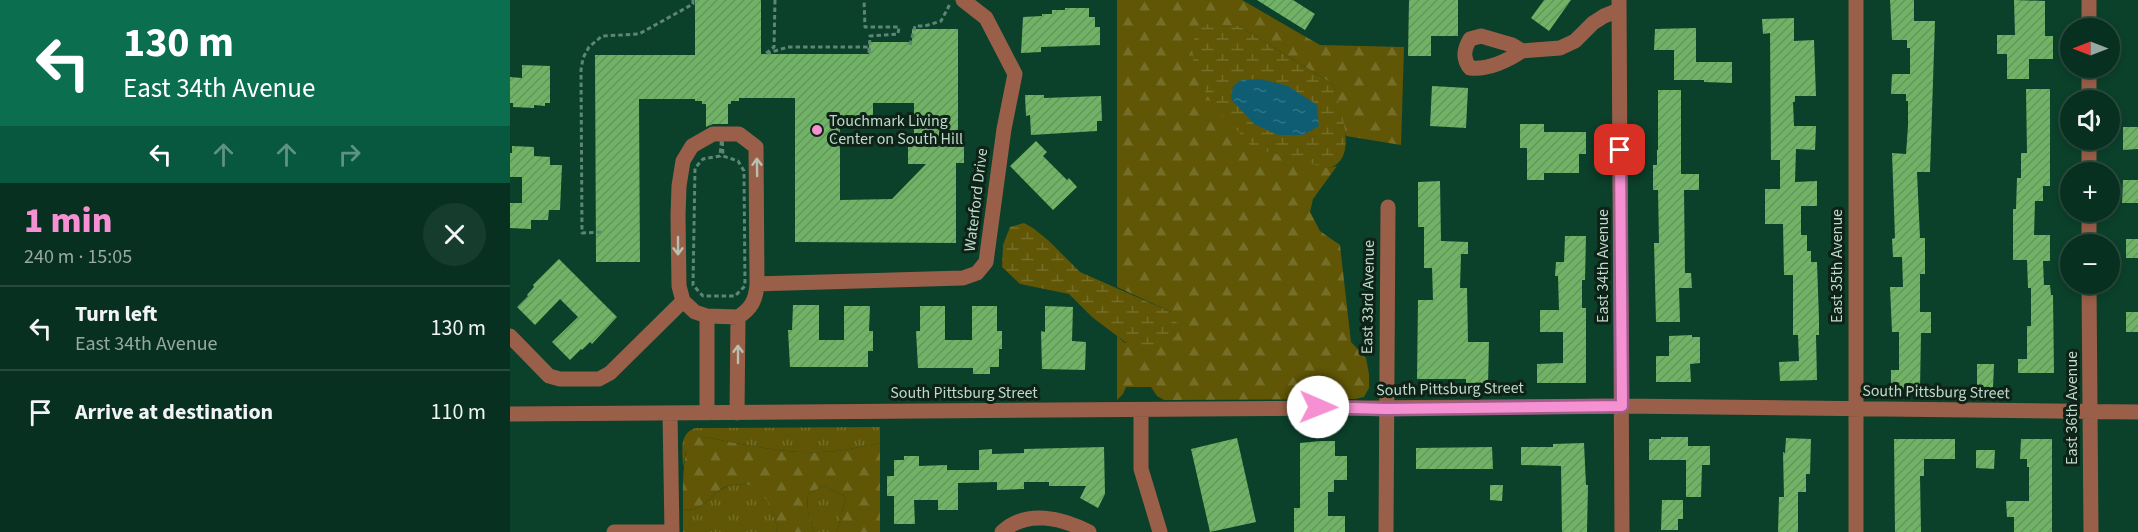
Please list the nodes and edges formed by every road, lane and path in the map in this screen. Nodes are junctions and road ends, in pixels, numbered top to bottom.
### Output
1 (693, 0) edge
2 (775, 0) edge
3 (864, 0) edge
4 (952, 0) edge
5 (963, 0) edge
6 (1856, 0) edge
7 (2090, 0) edge
8 (1619, 5) edge
9 (2090, 18) edge
10 (910, 45) dead end
11 (1522, 51) dead end
12 (722, 134) junction
13 (1388, 207) dead end
14 (601, 232) dead end
15 (757, 284) junction
16 (2089, 294) edge
17 (683, 301) junction
18 (707, 316) junction
19 (738, 317) junction
20 (510, 336) edge
21 (1622, 406) junction
22 (1386, 409) junction
23 (1855, 409) junction
24 (1141, 410) junction
25 (2089, 411) junction
26 (2138, 411) edge
27 (737, 412) junction
28 (670, 413) junction
29 (707, 413) junction
30 (510, 414) edge
31 (614, 532) edge
32 (672, 532) edge
33 (1002, 532) edge
34 (1089, 532) edge
35 (1160, 532) edge
36 (1386, 532) edge
37 (1622, 532) edge
38 (1856, 532) edge
39 (2091, 532) edge

1 - 14 path
2 - 3 path
4 - 10 path
5 - 15 street, Waterford Drive
6 - 23 street, East 35th Avenue
7 - 9 street
8 - 11 street
8 - 21 street, East 34th Avenue
12 - 12 path
15 -> 12 street
12 -> 17 street
13 - 22 street, East 33rd Avenue
15 - 19 street
16 - 25 street, East 36th Avenue
17 - 18 street
17 - 20 street
18 - 19 street
18 - 29 street
27 -> 19 street
21 - 22 street, South Pittsburg Street
21 - 23 street, South Pittsburg Street
21 - 37 street, East 34th Avenue
22 - 24 street, South Pittsburg Street
22 - 36 street, East 33rd Avenue
23 - 25 street, South Pittsburg Street
23 - 38 street, East 35th Avenue
24 - 27 street, South Pittsburg Street
24 - 35 street
25 - 26 street, South Pittsburg Street
25 - 39 street, East 36th Avenue
27 - 29 street, South Pittsburg Street
28 - 29 street, South Pittsburg Street
28 - 30 street, South Pittsburg Street
28 - 32 street
31 - 32 street
33 - 34 street

